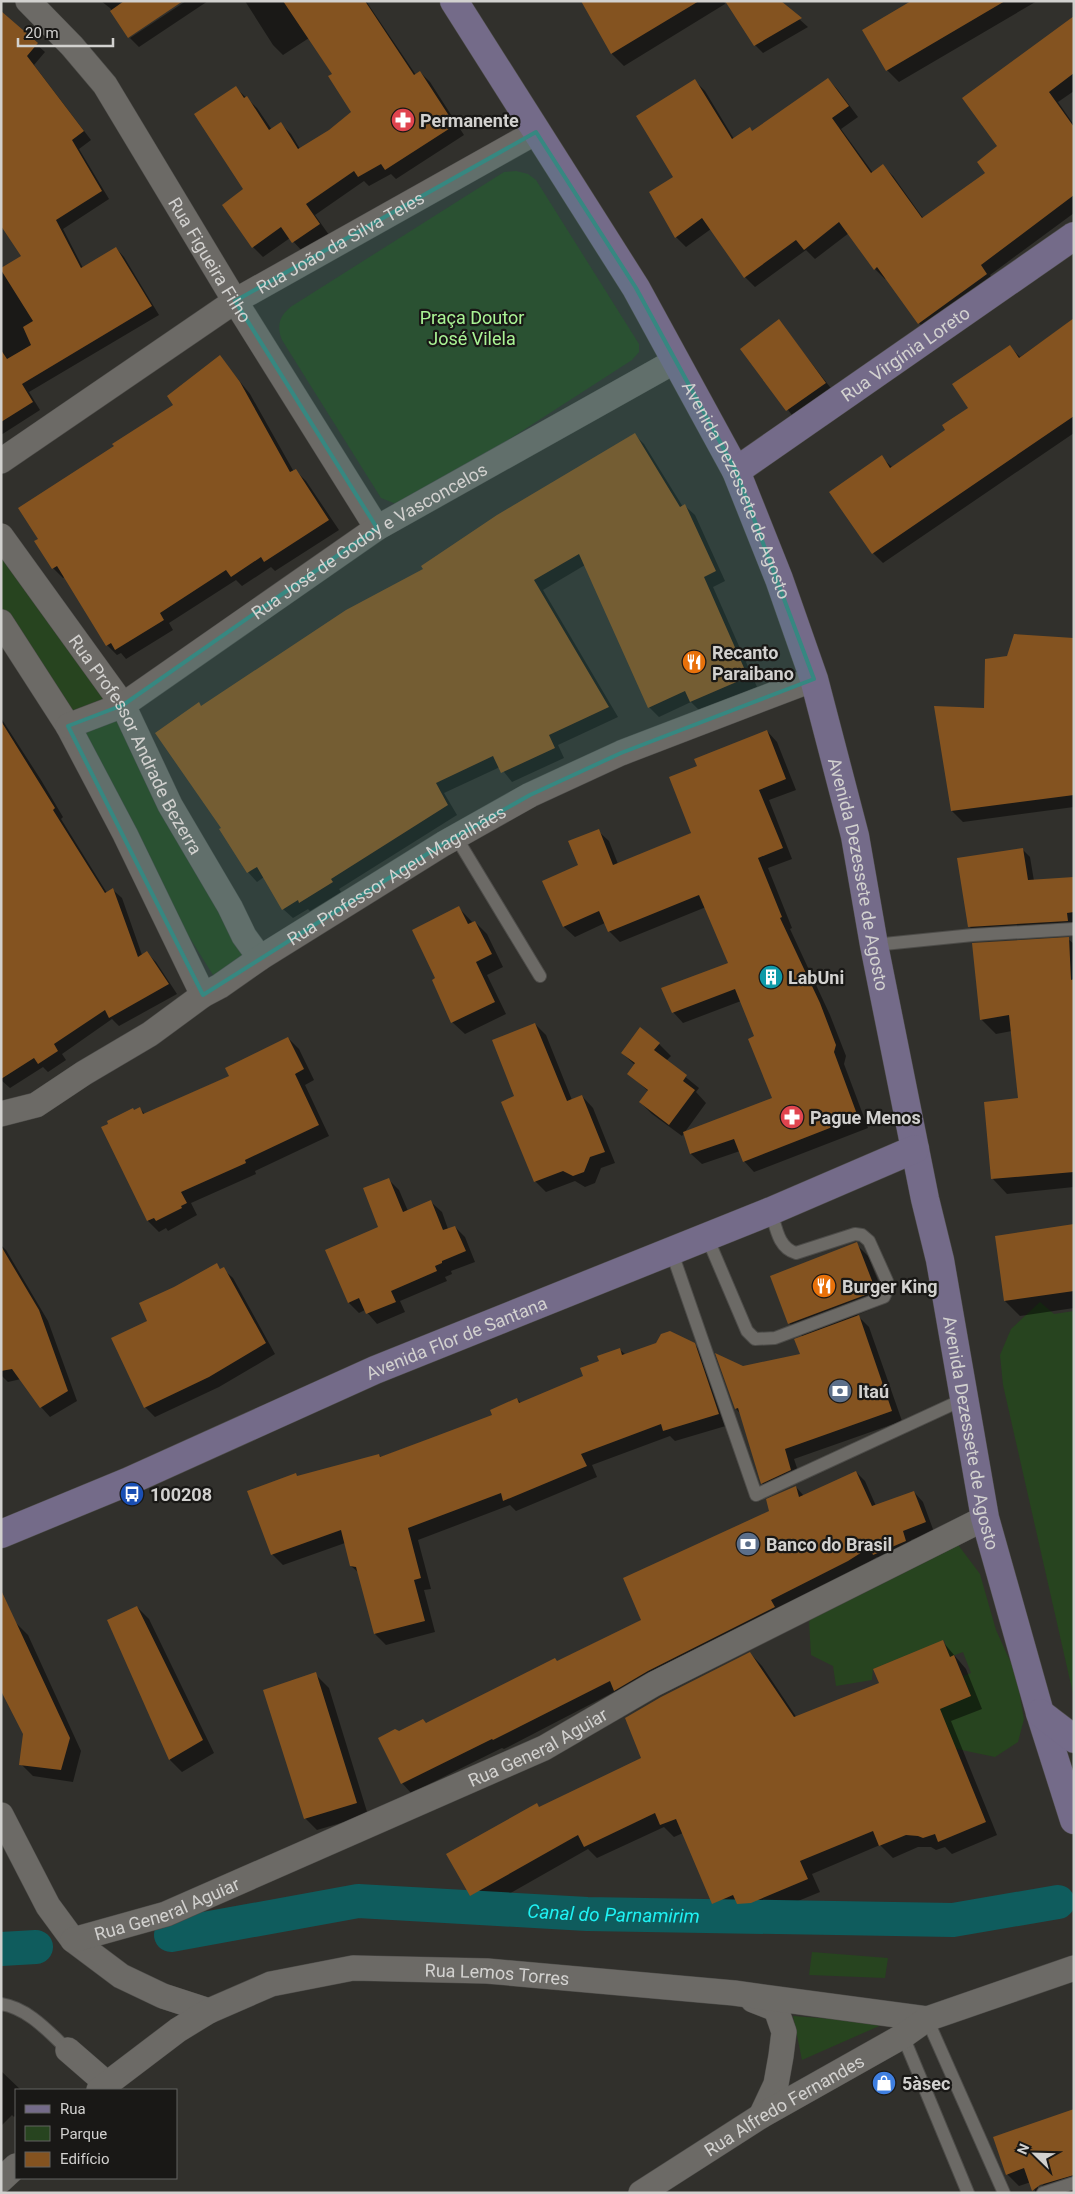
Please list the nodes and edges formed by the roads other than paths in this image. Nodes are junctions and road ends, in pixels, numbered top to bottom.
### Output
1 (28, 1) edge
2 (454, 1) edge
3 (536, 132) junction
4 (1074, 236) edge
5 (235, 301) junction
6 (674, 360) junction
7 (1, 462) edge
8 (736, 471) junction
9 (377, 528) junction
10 (1, 536) edge
11 (1, 622) edge
12 (814, 679) junction
13 (123, 704) junction
14 (68, 726) junction
15 (456, 837) junction
16 (1074, 929) edge
17 (874, 945) junction
18 (260, 958) junction
19 (540, 976) dead end
20 (204, 995) junction
21 (1, 1114) edge
22 (915, 1149) junction
23 (771, 1211) junction
24 (707, 1237) junction
25 (671, 1250) junction
26 (964, 1399) junction
27 (985, 1518) junction
28 (1, 1534) edge
29 (1040, 1714) junction
30 (1074, 1739) edge
31 (1, 1815) edge
32 (1074, 1820) edge
33 (73, 1940) junction
34 (1074, 1968) edge
35 (734, 1993) junction
36 (1, 2004) edge
37 (209, 2011) junction
38 (927, 2019) junction
39 (902, 2036) junction
40 (68, 2050) joint
41 (102, 2087) edge
42 (761, 2116) junction
43 (15, 2167) edge
44 (1, 2180) edge
45 (1074, 2183) edge
46 (641, 2193) edge
47 (968, 2193) edge
48 (1004, 2193) edge
49 (1043, 2193) edge

1 - 5 street, Rua Figueira Filho
2 - 3 main road, Avenida Dezessete de Agosto
3 - 5 street, Rua João da Silva Teles
3 - 6 main road, Avenida Dezessete de Agosto
4 - 8 main road, Rua Virgínia Loreto
5 - 7 street, Rua João da Silva Teles
5 - 9 street, Rua Figueira Filho
6 - 8 main road, Avenida Dezessete de Agosto
6 - 9 street, Rua José de Godoy e Vasconcelos
8 - 12 main road, Avenida Dezessete de Agosto
9 - 13 street, Rua José de Godoy e Vasconcelos
10 - 13 street, Rua Professor Andrade Bezerra
11 - 14 street
12 - 15 street, Rua Professor Ageu Magalhães
12 - 17 main road, Avenida Dezessete de Agosto
13 - 14 street, Rua José de Godoy e Vasconcelos
13 - 18 street, Rua Professor Andrade Bezerra
14 - 20 street
15 - 18 street, Rua Professor Ageu Magalhães
15 - 19 lane
16 - 17 lane
17 - 22 main road, Avenida Dezessete de Agosto
18 - 20 street, Rua Professor Ageu Magalhães
20 - 21 street, Rua Professor Ageu Magalhães
22 - 23 main road, Avenida Flor de Santana
22 - 26 main road, Avenida Dezessete de Agosto
23 - 24 main road, Avenida Flor de Santana
23 - 24 lane
24 - 25 main road, Avenida Flor de Santana
25 - 26 lane
25 - 28 main road, Avenida Flor de Santana
26 - 27 main road, Avenida Dezessete de Agosto
27 - 29 main road, Avenida Dezessete de Agosto
27 - 33 street, Rua General Aguiar
29 - 30 main road
29 - 32 main road, Avenida Dezessete de Agosto
31 - 33 street
33 - 37 street
34 - 38 street
35 - 37 street, Rua Lemos Torres
35 - 38 street, Rua Lemos Torres
35 - 42 street
36 - 40 lane
37 - 41 street, Rua Lemos Torres
38 - 39 street, Rua Alfredo Fernandes
38 - 48 lane
39 - 42 street, Rua Alfredo Fernandes
39 - 47 lane
40 - 41 street
42 - 46 street, Rua Alfredo Fernandes
43 - 44 street
45 - 49 lane

